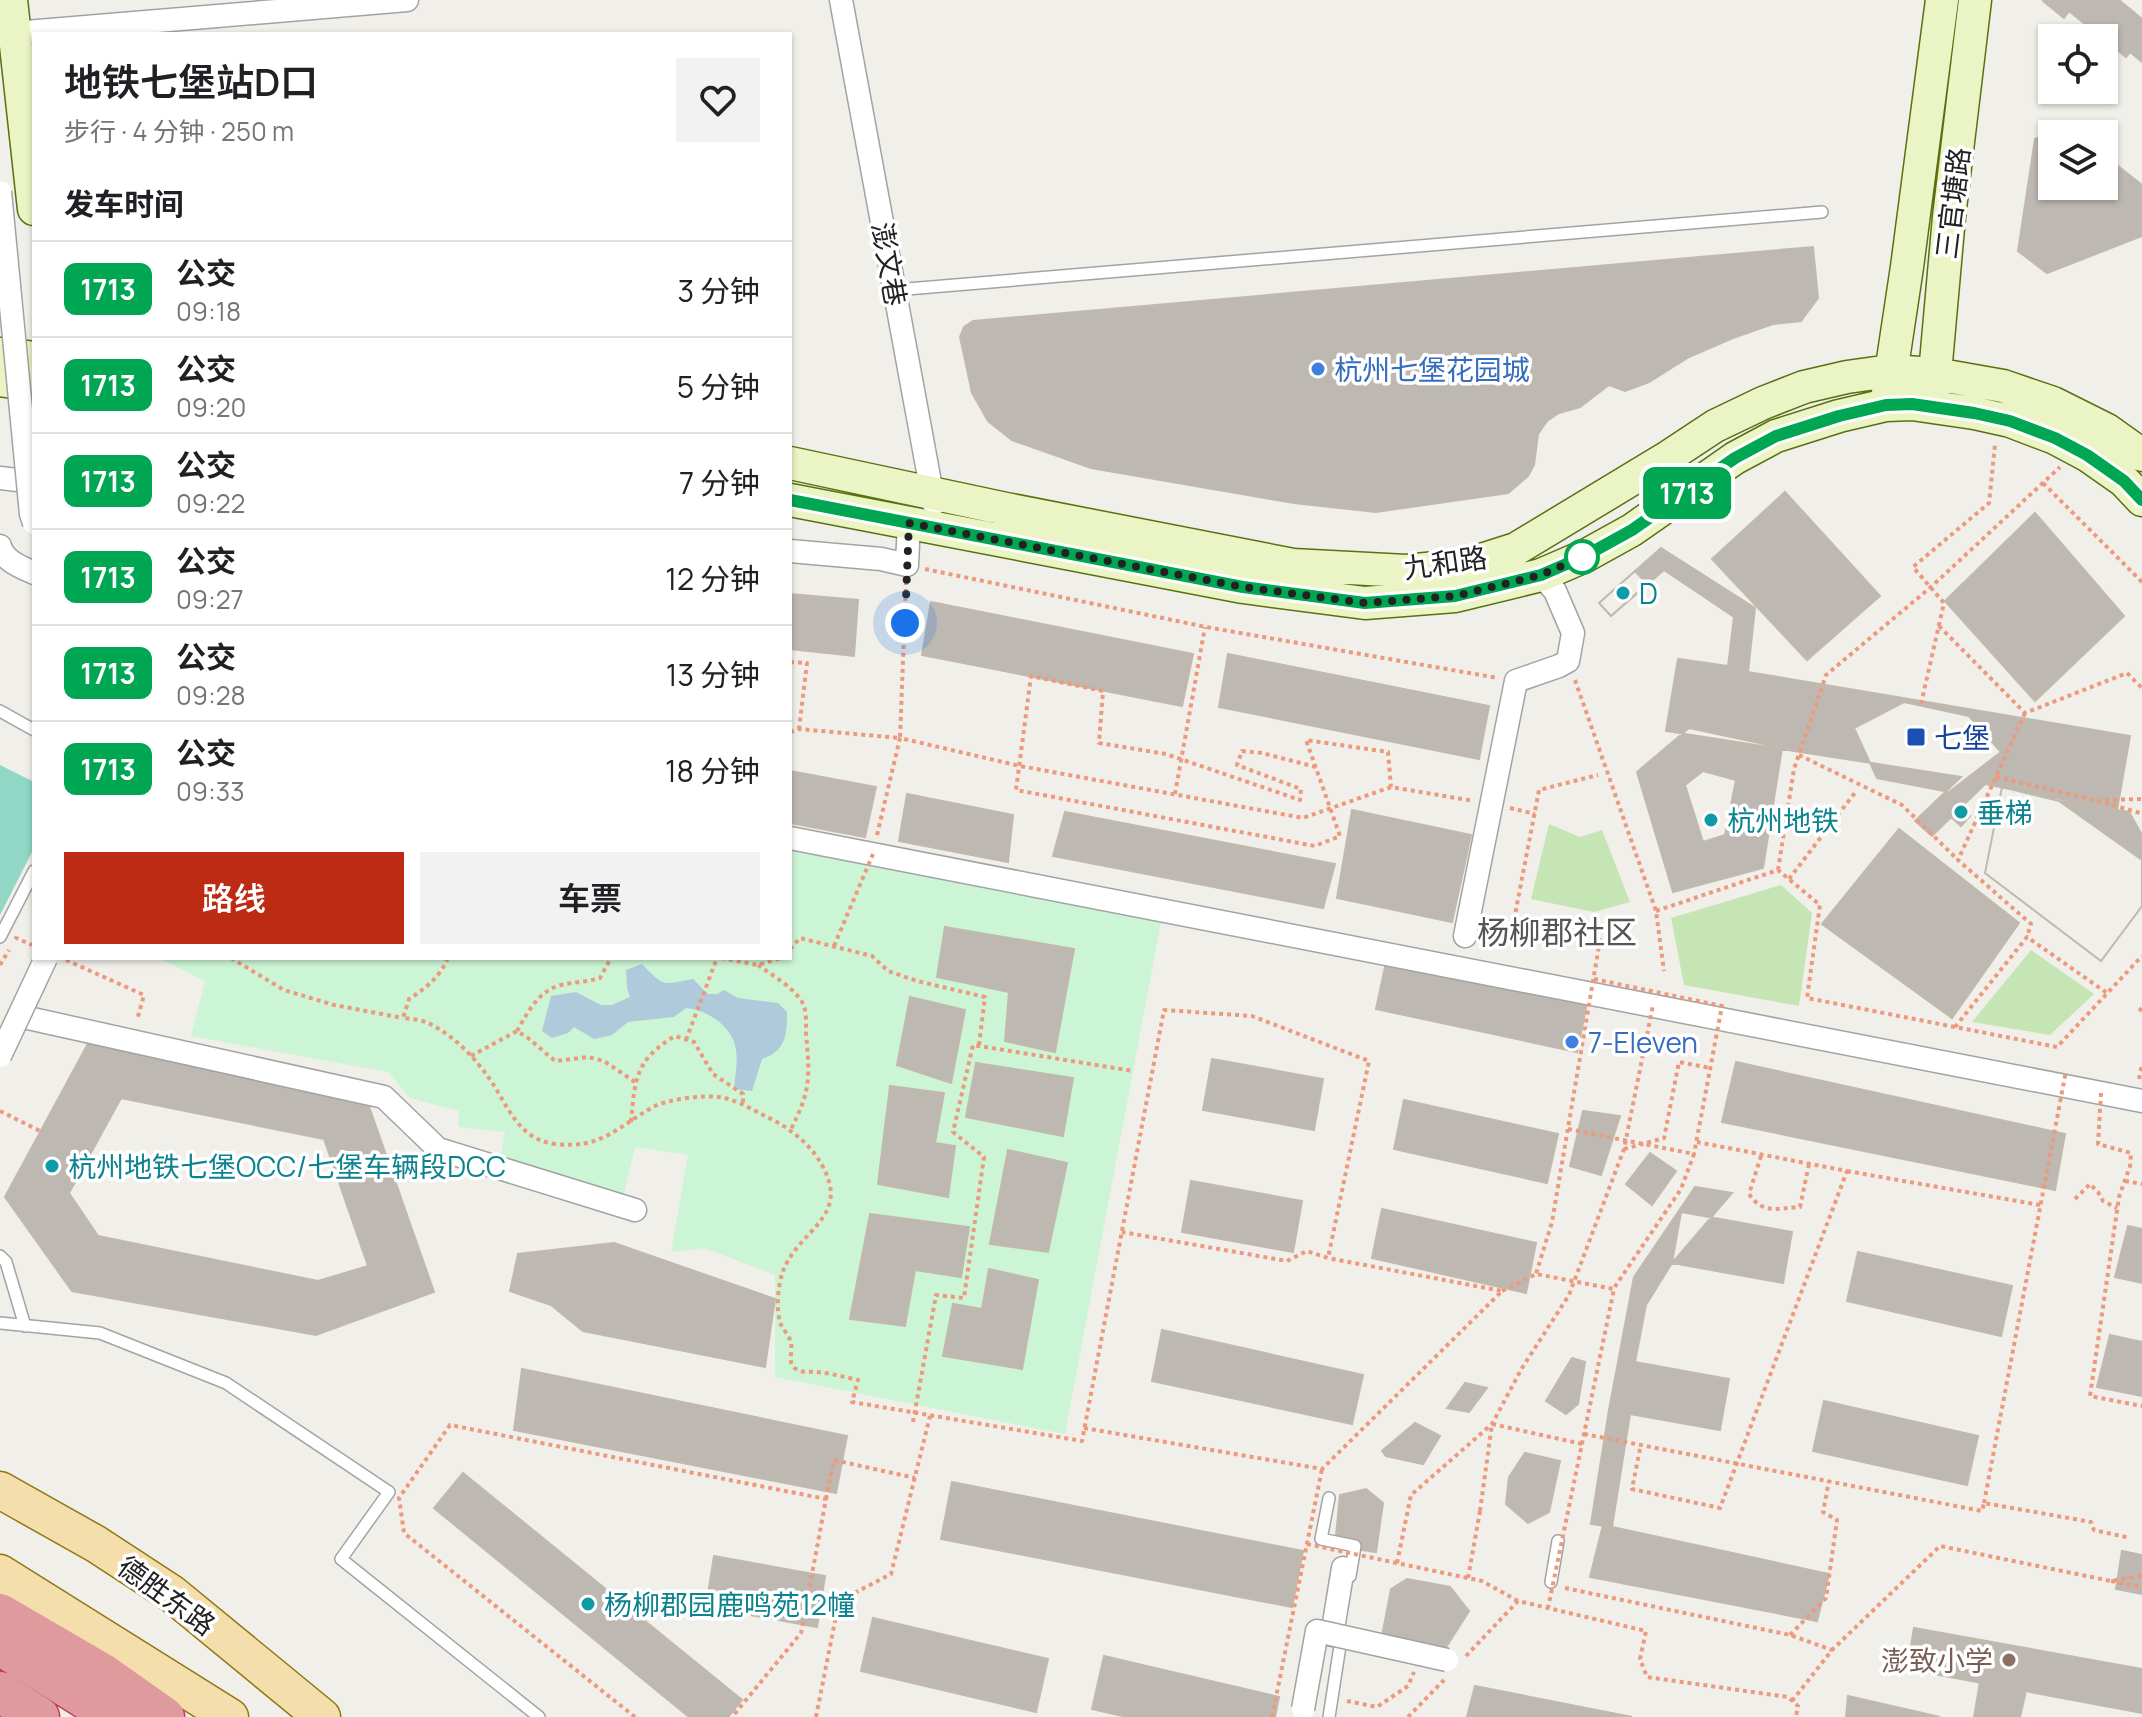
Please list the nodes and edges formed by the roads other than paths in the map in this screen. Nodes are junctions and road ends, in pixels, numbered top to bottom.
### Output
1 (11, 0) edge
2 (407, 0) edge
3 (841, 0) edge
4 (1942, 0) edge
5 (1975, 0) edge
6 (14, 33) junction
7 (32, 191) edge
8 (0, 192) edge
9 (1822, 212) dead end
10 (895, 290) junction
11 (0, 354) edge
12 (32, 358) edge
13 (1890, 371) junction
14 (1935, 374) junction
15 (0, 380) edge
16 (32, 385) edge
17 (1886, 405) junction
18 (1931, 407) junction
19 (2142, 455) edge
20 (792, 463) edge
21 (0, 478) edge
22 (32, 482) edge
23 (932, 492) junction
24 (792, 500) edge
25 (2142, 500) edge
26 (32, 514) edge
27 (924, 526) junction
28 (0, 546) edge
29 (792, 551) edge
30 (32, 572) edge
31 (1541, 575) junction
32 (0, 711) edge
33 (32, 729) edge
34 (792, 838) edge
35 (32, 875) edge
36 (1465, 936) dead end
37 (0, 937) edge
38 (45, 960) edge
39 (19, 1016) junction
40 (0, 1056) edge
41 (2140, 1093) edge
42 (635, 1210) dead end
43 (0, 1256) edge
44 (0, 1323) edge
45 (25, 1326) junction
46 (0, 1490) edge
47 (1329, 1498) dead end
48 (1558, 1541) dead end
49 (1343, 1568) dead end
50 (0, 1573) edge
51 (1552, 1584) road end
52 (0, 1614) edge
53 (1332, 1635) junction
54 (0, 1645) edge
55 (1452, 1665) road end
56 (0, 1692) edge
57 (1303, 1709) dead end
58 (39, 1717) edge
59 (115, 1717) edge
60 (164, 1717) edge
61 (230, 1717) edge
62 (322, 1717) edge
63 (539, 1717) edge
64 (1329, 1717) edge

1 - 6 street
2 - 6 street
3 - 10 street, 澎文巷
4 - 13 street, 三官塘路
5 - 14 street, 三官塘路
6 - 7 street
8 - 26 street, bridge
9 - 10 lane
10 - 23 street, 澎文巷
11 - 12 street
13 - 14 street, 九和路
13 - 17 street, 三官塘路
13 - 23 street, 九和路
14 - 18 street, 三官塘路
14 - 19 street, 九和路
15 - 16 street
17 - 18 street, 九和路
17 - 31 street, 九和路
18 - 25 street, 九和路
20 - 23 street, 九和路
21 - 22 street
23 - 27 street, 澎文巷
24 - 27 street, 九和路
27 - 29 street, 澎文巷
27 - 31 street, 九和路
28 - 30 street
31 - 36 street
32 - 33 lane
34 - 41 street
35 - 37 lane
38 - 39 street, bridge
39 - 40 street, bridge
39 - 42 street
43 - 45 lane
44 - 45 lane
45 - 63 lane
46 - 62 main road, 德胜东路
47 - 64 lane
48 - 51 lane
49 - 53 street
50 - 61 main road
52 - 60 highway
53 - 55 street, bridge
53 - 57 street, bridge
54 - 59 highway
56 - 58 highway

